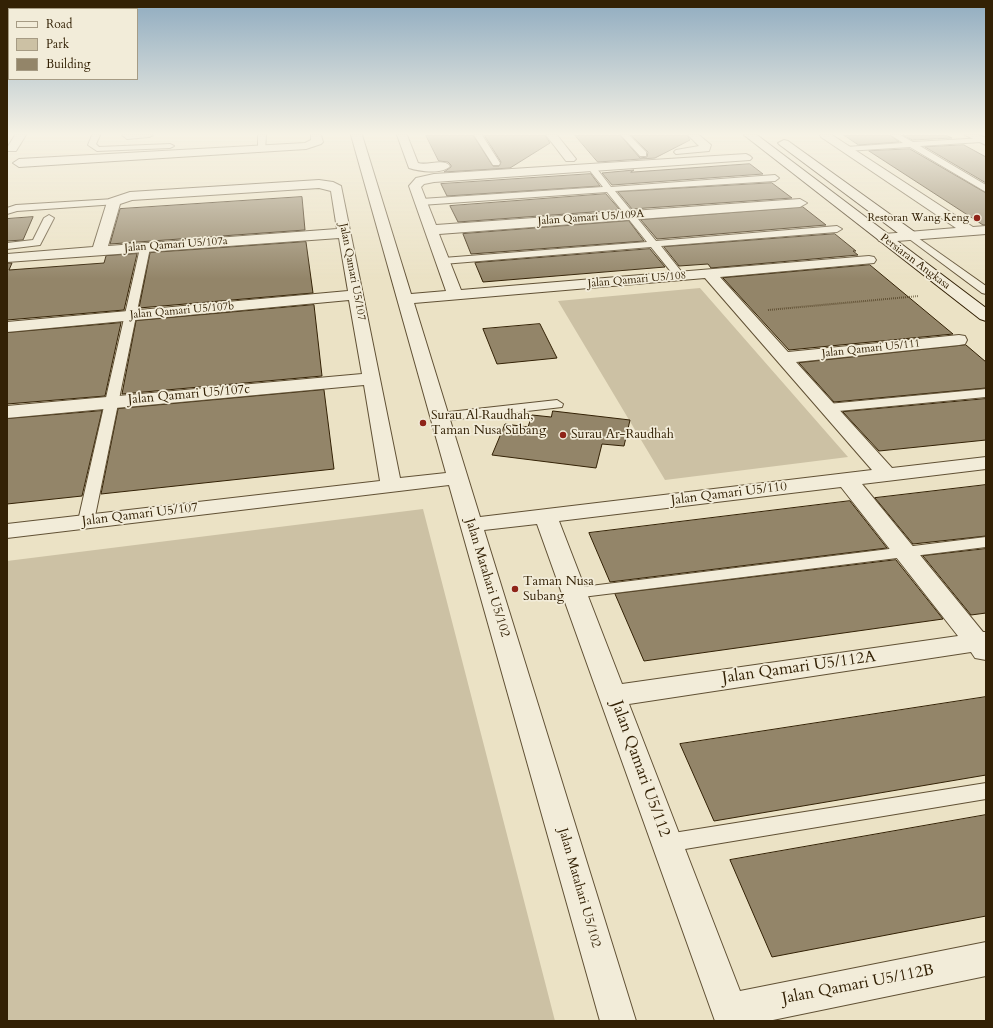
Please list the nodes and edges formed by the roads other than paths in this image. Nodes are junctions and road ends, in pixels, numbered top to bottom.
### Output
1 (370, 183) edge
2 (418, 183) edge
3 (604, 183) edge
4 (706, 183) edge
5 (812, 183) edge
6 (839, 183) edge
7 (897, 183) edge
8 (976, 183) edge
9 (986, 189) edge
10 (609, 190) junction
11 (114, 202) junction
12 (421, 202) junction
13 (800, 203) dead end
14 (7, 211) edge
15 (630, 215) junction
16 (49, 218) dead end
17 (836, 229) dead end
18 (431, 230) junction
19 (986, 230) edge
20 (970, 231) junction
21 (345, 233) junction
22 (911, 236) junction
23 (884, 238) junction
24 (654, 244) junction
25 (7, 246) edge
26 (145, 248) junction
27 (99, 251) junction
28 (7, 258) edge
29 (869, 260) dead end
30 (443, 261) junction
31 (709, 274) junction
32 (680, 276) junction
33 (986, 291) edge
34 (356, 295) junction
35 (455, 295) junction
36 (405, 299) junction
37 (131, 316) junction
38 (986, 316) edge
39 (7, 327) edge
40 (959, 340) dead end
41 (784, 358) junction
42 (372, 379) junction
43 (986, 392) edge
44 (112, 402) junction
45 (557, 404) dead end
46 (828, 408) junction
47 (7, 412) edge
48 (440, 417) junction
49 (986, 463) edge
50 (887, 475) junction
51 (458, 478) junction
52 (847, 480) junction
53 (391, 485) junction
54 (546, 517) junction
55 (86, 522) junction
56 (472, 525) junction
57 (7, 531) edge
58 (986, 542) edge
59 (905, 553) junction
60 (574, 593) junction
61 (983, 646) edge
62 (612, 696) junction
63 (986, 791) edge
64 (667, 843) junction
65 (986, 959) edge
66 (731, 1016) edge
67 (618, 1021) edge

1 - 36 street, Jalan Matahari U5/102
2 - 12 street
3 - 10 lane
4 - 10 lane
5 - 23 street, Persiaran Angkasa
6 - 22 street, Persiaran Angkasa
7 - 20 street
8 - 9 lane
10 - 12 lane
10 - 15 lane
11 - 14 lane
11 - 21 street, Jalan Qamari U5/107
11 - 27 street
12 - 18 street
13 - 15 street, Jalan Qamari U5/109A
15 - 18 street, Jalan Qamari U5/109A
15 - 24 lane
16 - 25 lane
17 - 24 lane
18 - 30 street
19 - 20 street
20 - 22 street
21 - 26 street, Jalan Qamari U5/107a
21 - 34 street, Jalan Qamari U5/107
22 - 23 street
22 - 33 lane, Persiaran Angkasa
23 - 38 street, Persiaran Angkasa
24 - 30 lane
24 - 32 lane
26 - 27 street, Jalan Qamari U5/107a
26 - 37 lane
27 - 28 street, Jalan Qamari U5/107a
29 - 31 street, Jalan Qamari U5/108
30 - 35 street
31 - 32 street, Jalan Qamari U5/108
31 - 41 street
32 - 35 street, Jalan Qamari U5/108
34 - 37 street, Jalan Qamari U5/107b
34 - 42 street, Jalan Qamari U5/107
35 - 36 street, Jalan Qamari U5/108
36 - 48 street, Jalan Matahari U5/102
37 - 39 street, Jalan Qamari U5/107b
37 - 44 lane
40 - 41 street, Jalan Qamari U5/111
41 - 46 street
42 - 44 street, Jalan Qamari U5/107c
42 - 53 street, Jalan Qamari U5/107
43 - 46 lane
44 - 47 street, Jalan Qamari U5/107c
44 - 55 lane
45 - 48 lane
46 - 50 street
48 - 51 street, Jalan Matahari U5/102
49 - 50 street, Jalan Qamari U5/110
50 - 52 street, Jalan Qamari U5/110
51 - 53 street, Jalan Qamari U5/107
51 - 56 street, Jalan Matahari U5/102
52 - 54 street, Jalan Qamari U5/110
52 - 59 street
53 - 55 street, Jalan Qamari U5/107
54 - 56 street, Jalan Qamari U5/110
54 - 60 street, Jalan Qamari U5/112
55 - 57 street, Jalan Qamari U5/107
56 - 67 street, Jalan Matahari U5/102
58 - 59 lane
59 - 60 lane
59 - 61 street
60 - 62 street, Jalan Qamari U5/112
61 - 62 street, Jalan Qamari U5/112A
62 - 64 street, Jalan Qamari U5/112
63 - 64 lane
64 - 66 street, Jalan Qamari U5/112
65 - 66 street, Jalan Qamari U5/112B

